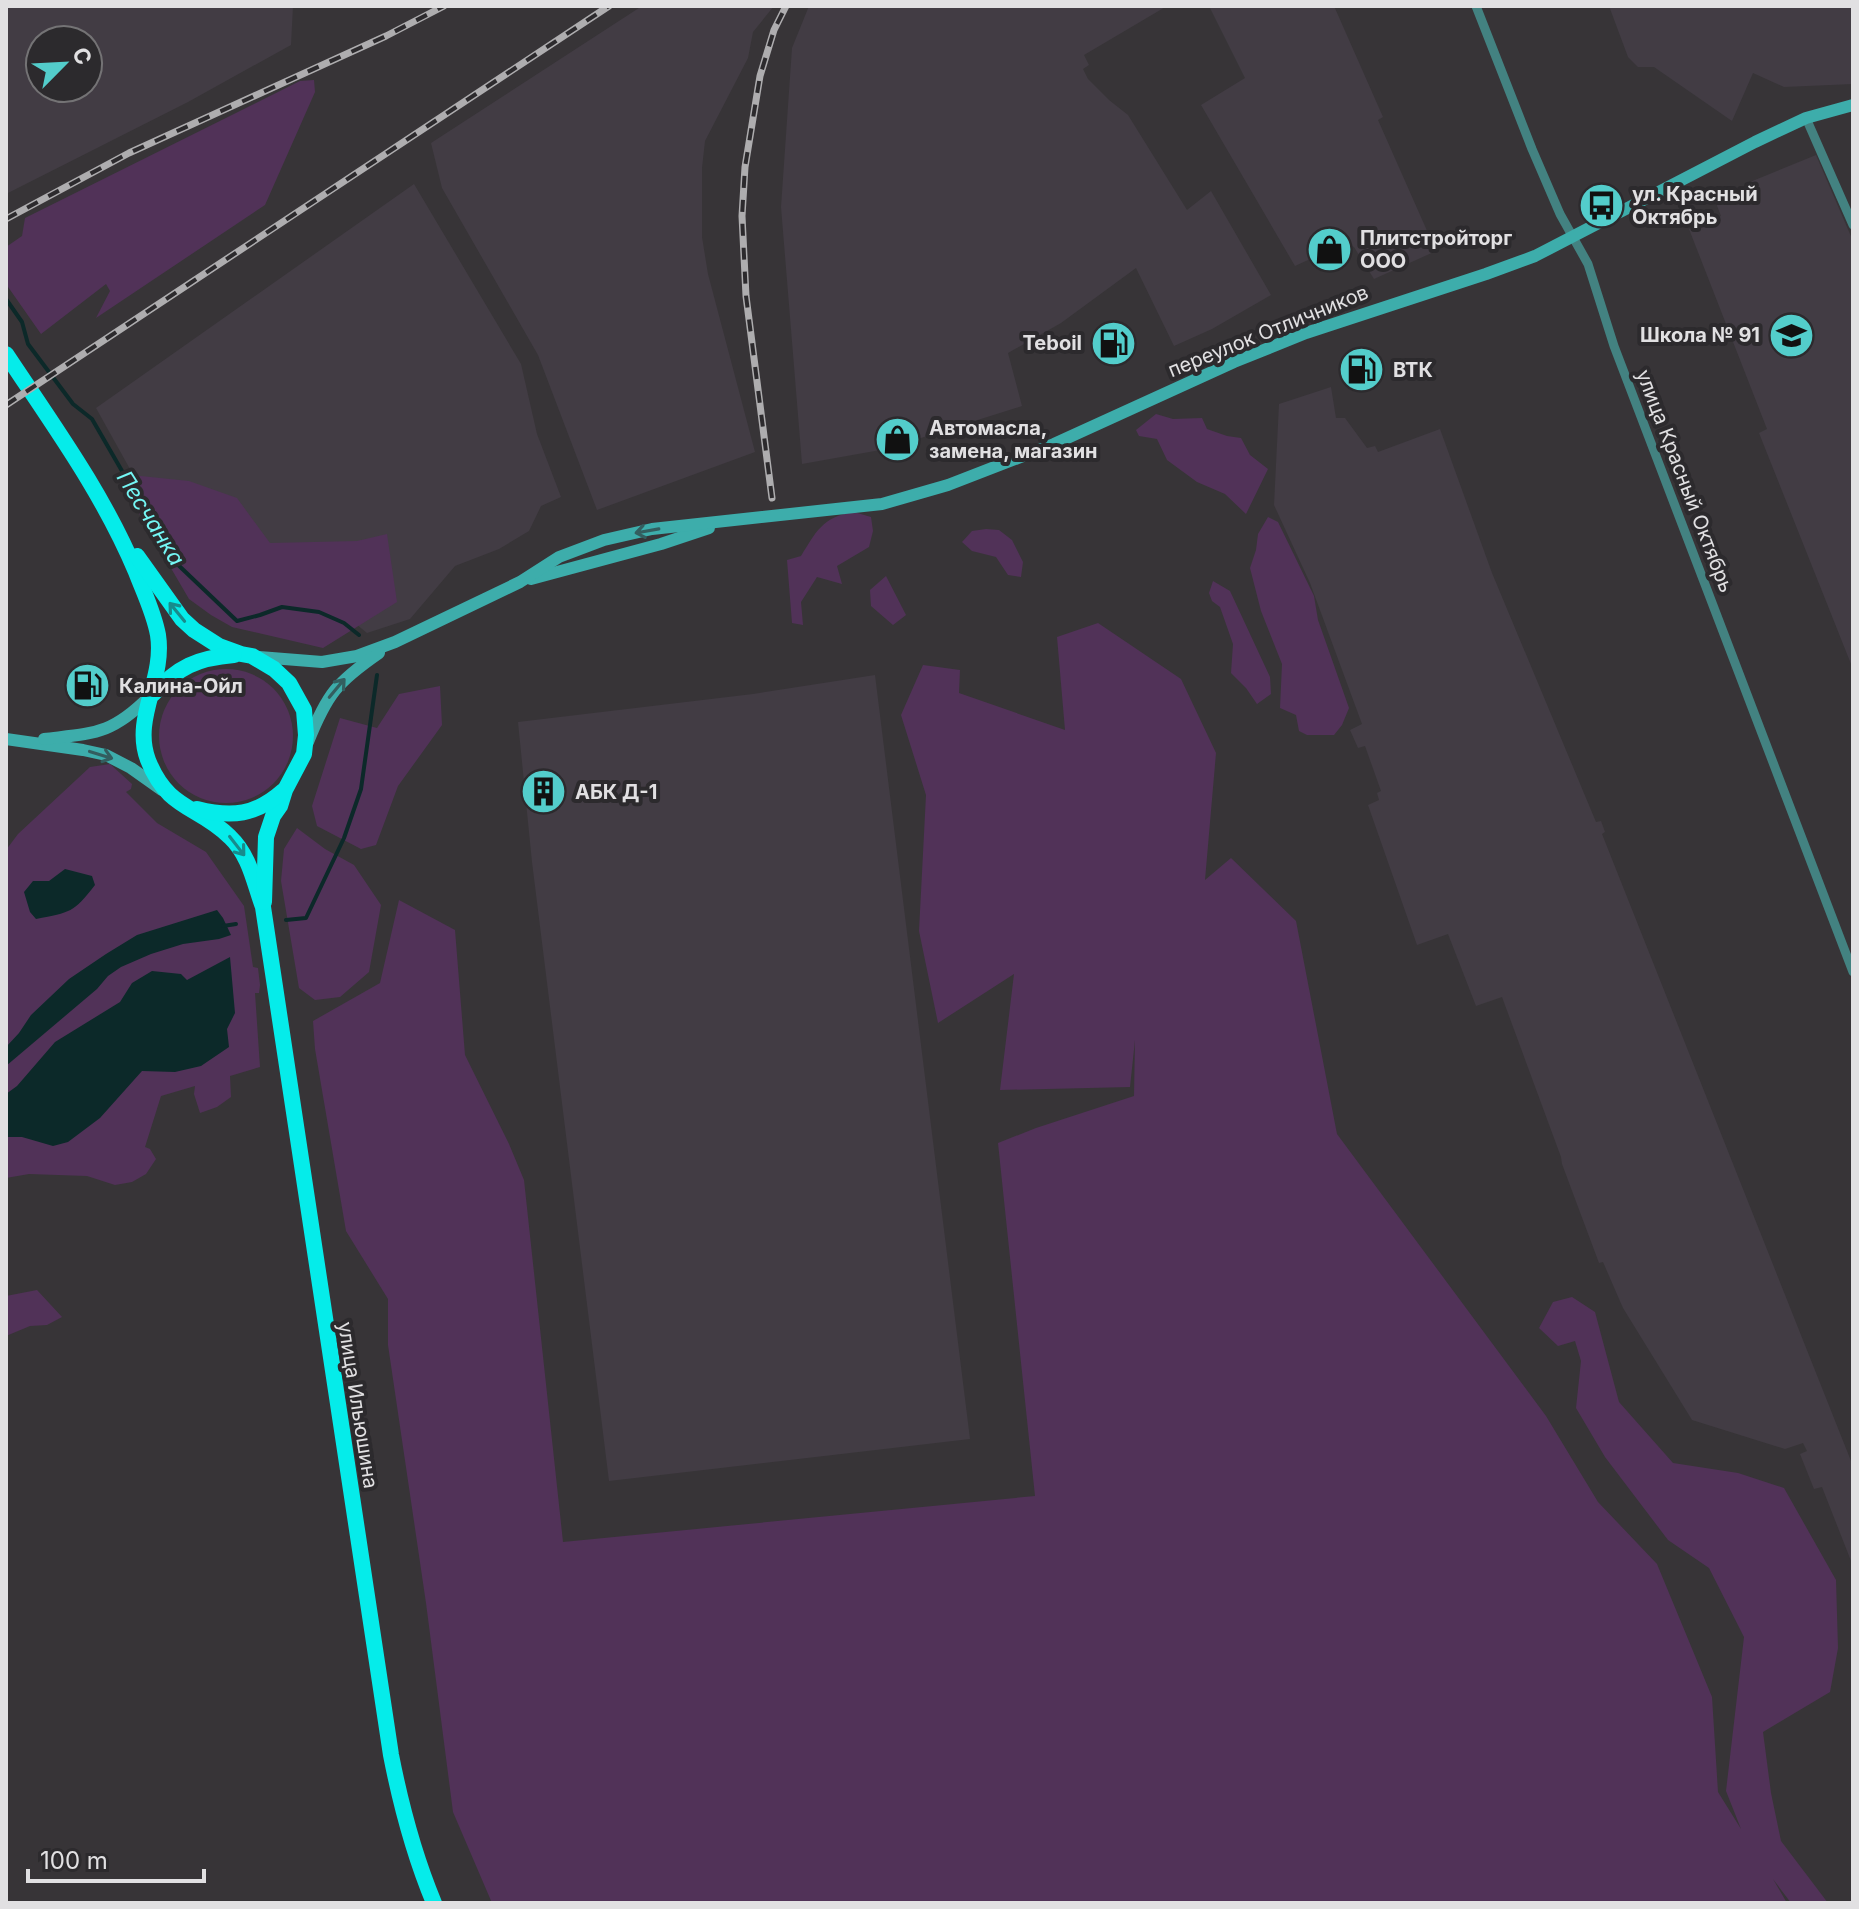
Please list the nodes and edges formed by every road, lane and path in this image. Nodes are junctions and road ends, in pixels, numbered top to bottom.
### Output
1 (1476, 6) edge
2 (1853, 105) edge
3 (1806, 118) junction
4 (1853, 225) edge
5 (1572, 237) junction
6 (6, 354) edge
7 (724, 522) junction
8 (121, 535) junction
9 (520, 582) junction
10 (395, 642) junction
11 (246, 655) junction
12 (152, 695) junction
13 (6, 739) edge
14 (24, 741) junction
15 (304, 754) junction
16 (285, 790) junction
17 (168, 794) junction
18 (184, 806) junction
19 (263, 907) junction
20 (1853, 972) edge
21 (434, 1903) edge

1 - 5 street, улица Красный Октябрь
2 - 3 main road, переулок Отличников
3 - 4 street
3 - 5 main road, переулок Отличников
5 - 7 main road, переулок Отличников
5 - 20 street, улица Красный Октябрь
6 - 8 highway
7 - 9 main road, переулок Отличников
7 -> 9 main road, переулок Отличников
11 -> 8 highway
8 - 12 highway
9 - 10 main road, переулок Отличников
10 - 11 main road
15 -> 10 main road
11 - 12 highway
11 - 15 highway
12 - 14 main road
12 - 17 highway
13 - 14 main road
14 -> 17 main road
15 - 16 highway
16 - 18 highway
16 - 19 highway
17 - 18 highway
18 -> 19 highway
19 - 21 highway, улица Ильюшина

